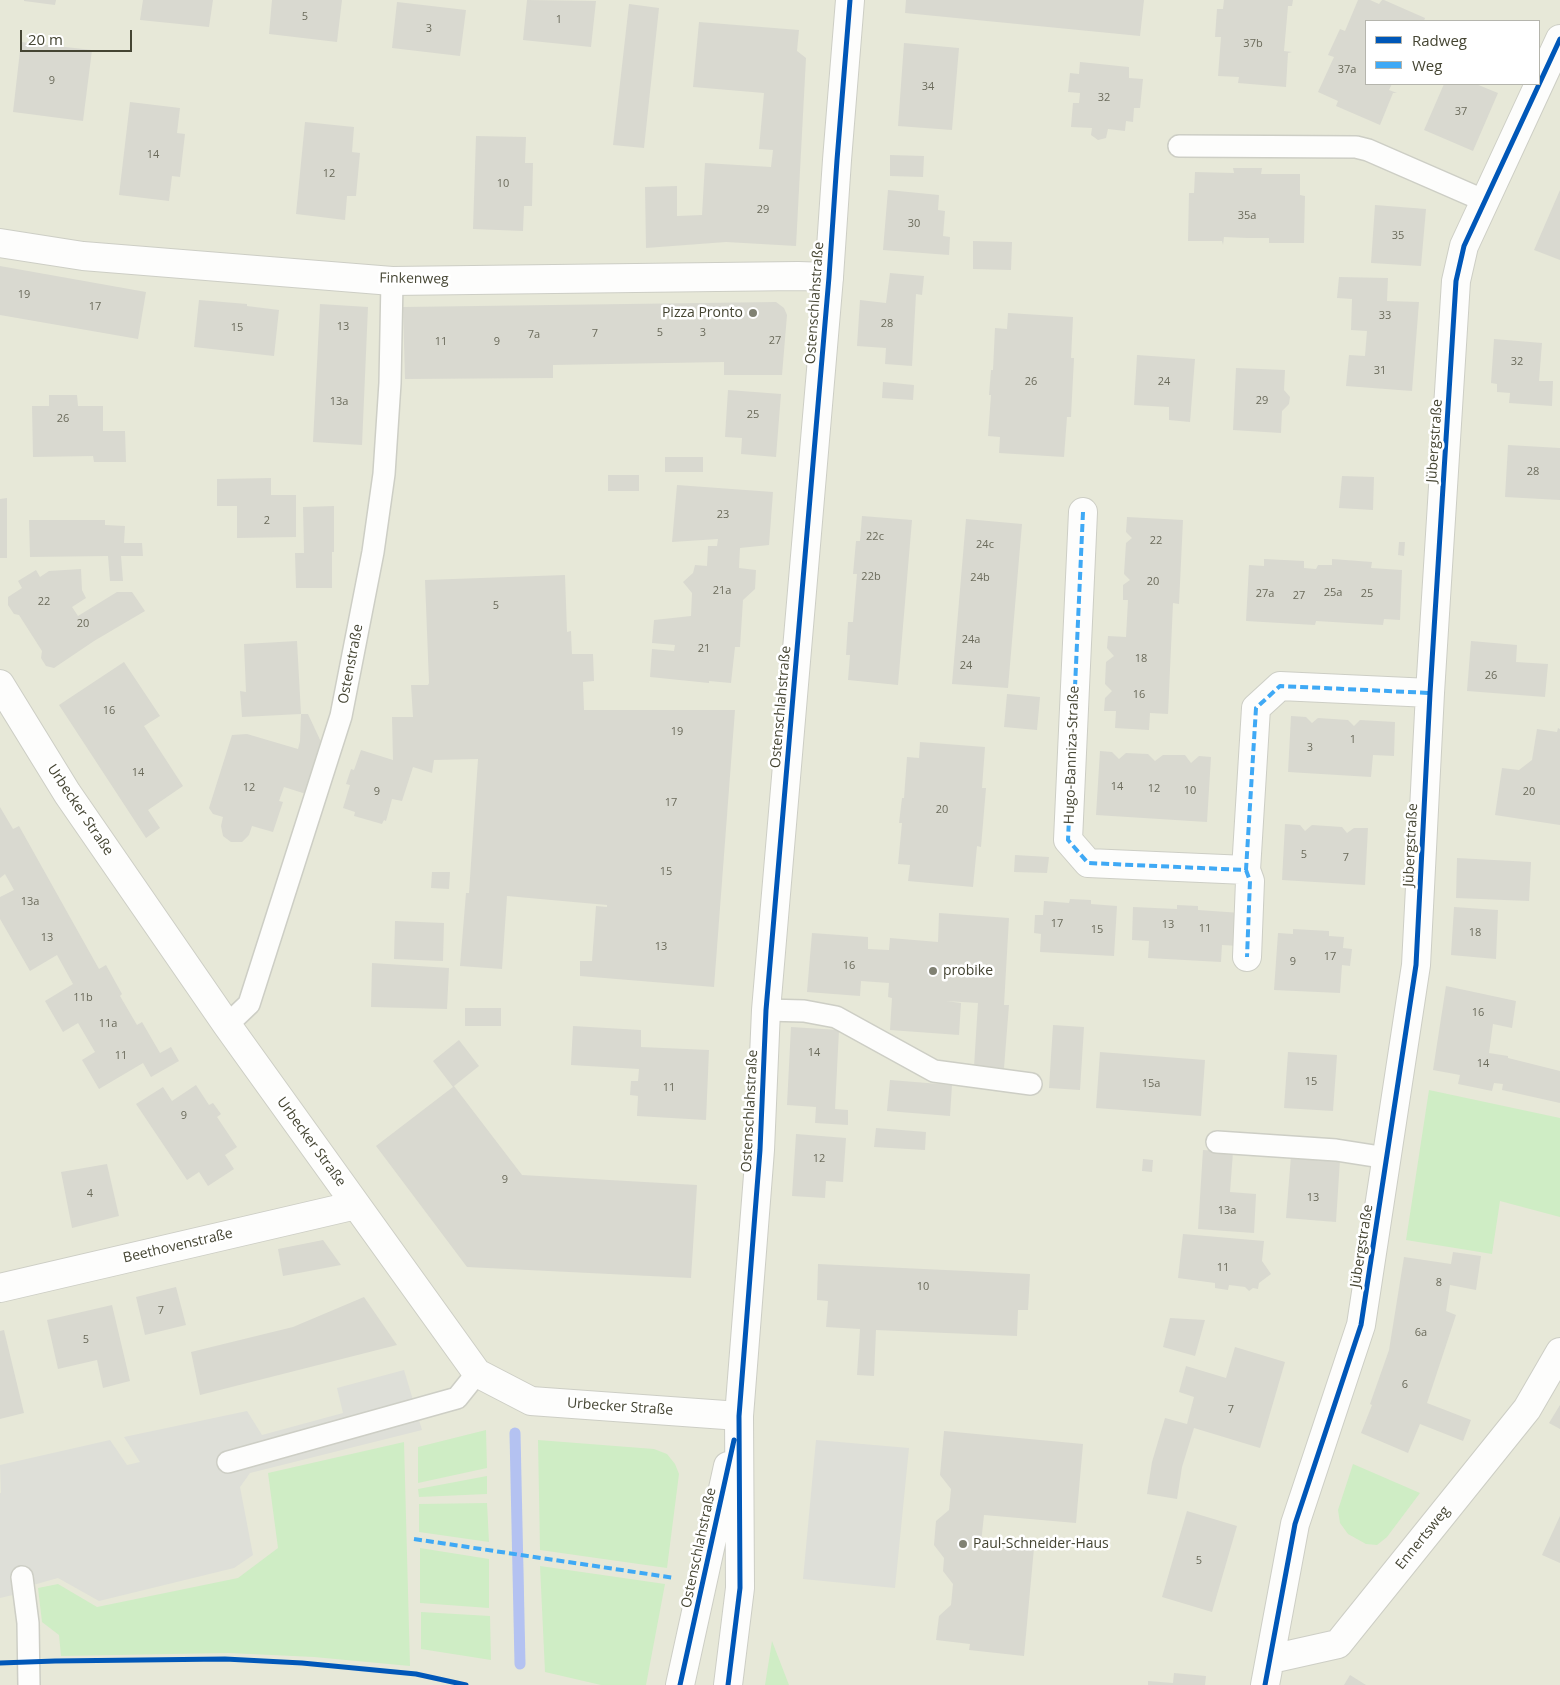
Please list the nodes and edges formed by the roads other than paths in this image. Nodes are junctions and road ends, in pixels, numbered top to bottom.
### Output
1 (850, 0) edge
2 (1560, 39) edge
3 (1540, 82) edge
4 (1539, 85) edge
5 (1179, 146) dead end
6 (1485, 201) junction
7 (0, 243) edge
8 (830, 277) junction
9 (392, 281) junction
10 (1083, 512) dead end
11 (0, 684) edge
12 (1430, 694) junction
13 (1246, 870) junction
14 (1246, 957) dead end
15 (766, 1010) junction
16 (227, 1025) junction
17 (1031, 1084) dead end
18 (1217, 1142) dead end
19 (1386, 1158) junction
20 (356, 1205) junction
21 (0, 1288) edge
22 (1560, 1352) edge
23 (477, 1373) junction
24 (739, 1416) junction
25 (228, 1462) dead end
26 (22, 1577) dead end
27 (1271, 1659) junction
28 (29, 1685) edge
29 (680, 1685) edge
30 (728, 1685) edge
31 (1265, 1685) edge

1 - 8 street, Ostenschlahstraße
2 - 3 street, Jübergstraße
4 - 6 street, Jübergstraße
5 - 6 lane
6 - 12 street, Jübergstraße
7 - 9 street, Finkenweg
8 - 9 street, Finkenweg
8 - 15 street, Ostenschlahstraße
9 - 16 lane, Ostenstraße
10 - 13 street, Hugo-Banniza-Straße
11 - 16 street, Urbecker Straße
12 - 13 street
12 - 19 street, Jübergstraße
13 - 14 street
15 - 17 lane
15 - 24 street, Ostenschlahstraße
16 - 20 street, Urbecker Straße
18 - 19 lane
19 - 27 street, Jübergstraße
20 - 21 street, Beethovenstraße
20 - 23 street, Urbecker Straße
22 - 27 street, Ennertsweg
23 - 24 street, Urbecker Straße
23 - 25 lane
24 - 29 street, Ostenschlahstraße
24 - 30 street, Ostenschlahstraße
26 - 28 lane
27 - 31 street

